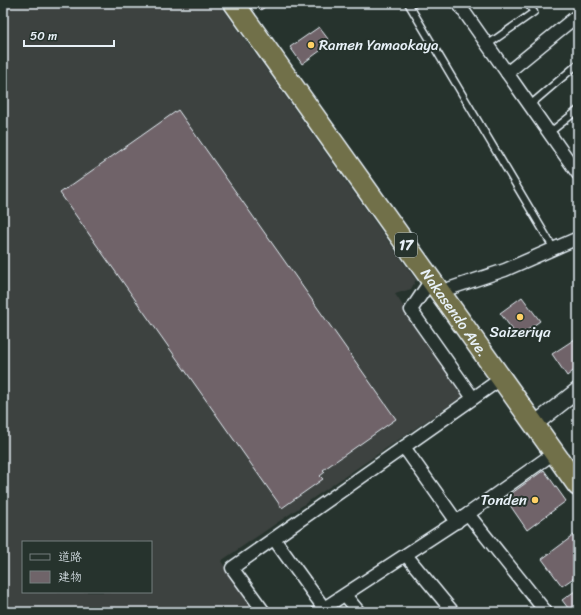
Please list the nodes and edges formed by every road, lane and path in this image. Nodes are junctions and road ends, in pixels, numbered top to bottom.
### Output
1 (234, 3) edge
2 (408, 3) edge
3 (458, 3) edge
4 (527, 3) edge
5 (578, 15) edge
6 (487, 45) junction
7 (578, 64) edge
8 (507, 73) junction
9 (530, 105) junction
10 (578, 110) edge
11 (549, 133) junction
12 (578, 173) edge
13 (578, 238) edge
14 (554, 249) junction
15 (435, 286) junction
16 (502, 378) junction
17 (578, 390) edge
18 (473, 398) junction
19 (536, 424) junction
20 (404, 447) junction
21 (554, 452) junction
22 (578, 486) edge
23 (468, 514) junction
24 (457, 522) junction
25 (274, 539) junction
26 (406, 555) junction
27 (345, 595) junction
28 (321, 610) edge
29 (264, 612) edge
30 (359, 612) edge
31 (453, 612) edge
32 (546, 612) edge

1 - 15 highway, Nakasendo Ave. / 17
2 - 14 lane
3 - 6 street
4 - 6 lane
5 - 8 street
6 - 8 street
7 - 9 lane
8 - 9 street
9 - 11 street
10 - 11 lane
11 - 12 street
13 - 14 street
14 - 15 street
15 - 16 highway, Nakasendo Ave. / 17
15 - 18 street
16 - 18 street
16 - 19 highway, Nakasendo Ave. / 17
17 - 19 street
18 - 20 street
19 - 21 highway, Nakasendo Ave. / 17
20 - 24 street
20 - 25 street
21 - 22 highway, Nakasendo Ave. / 17
21 - 23 street
23 - 24 street
23 - 32 street
24 - 26 street
25 - 28 street
25 - 29 street
26 - 27 street
26 - 31 street
27 - 28 street
27 - 30 street

